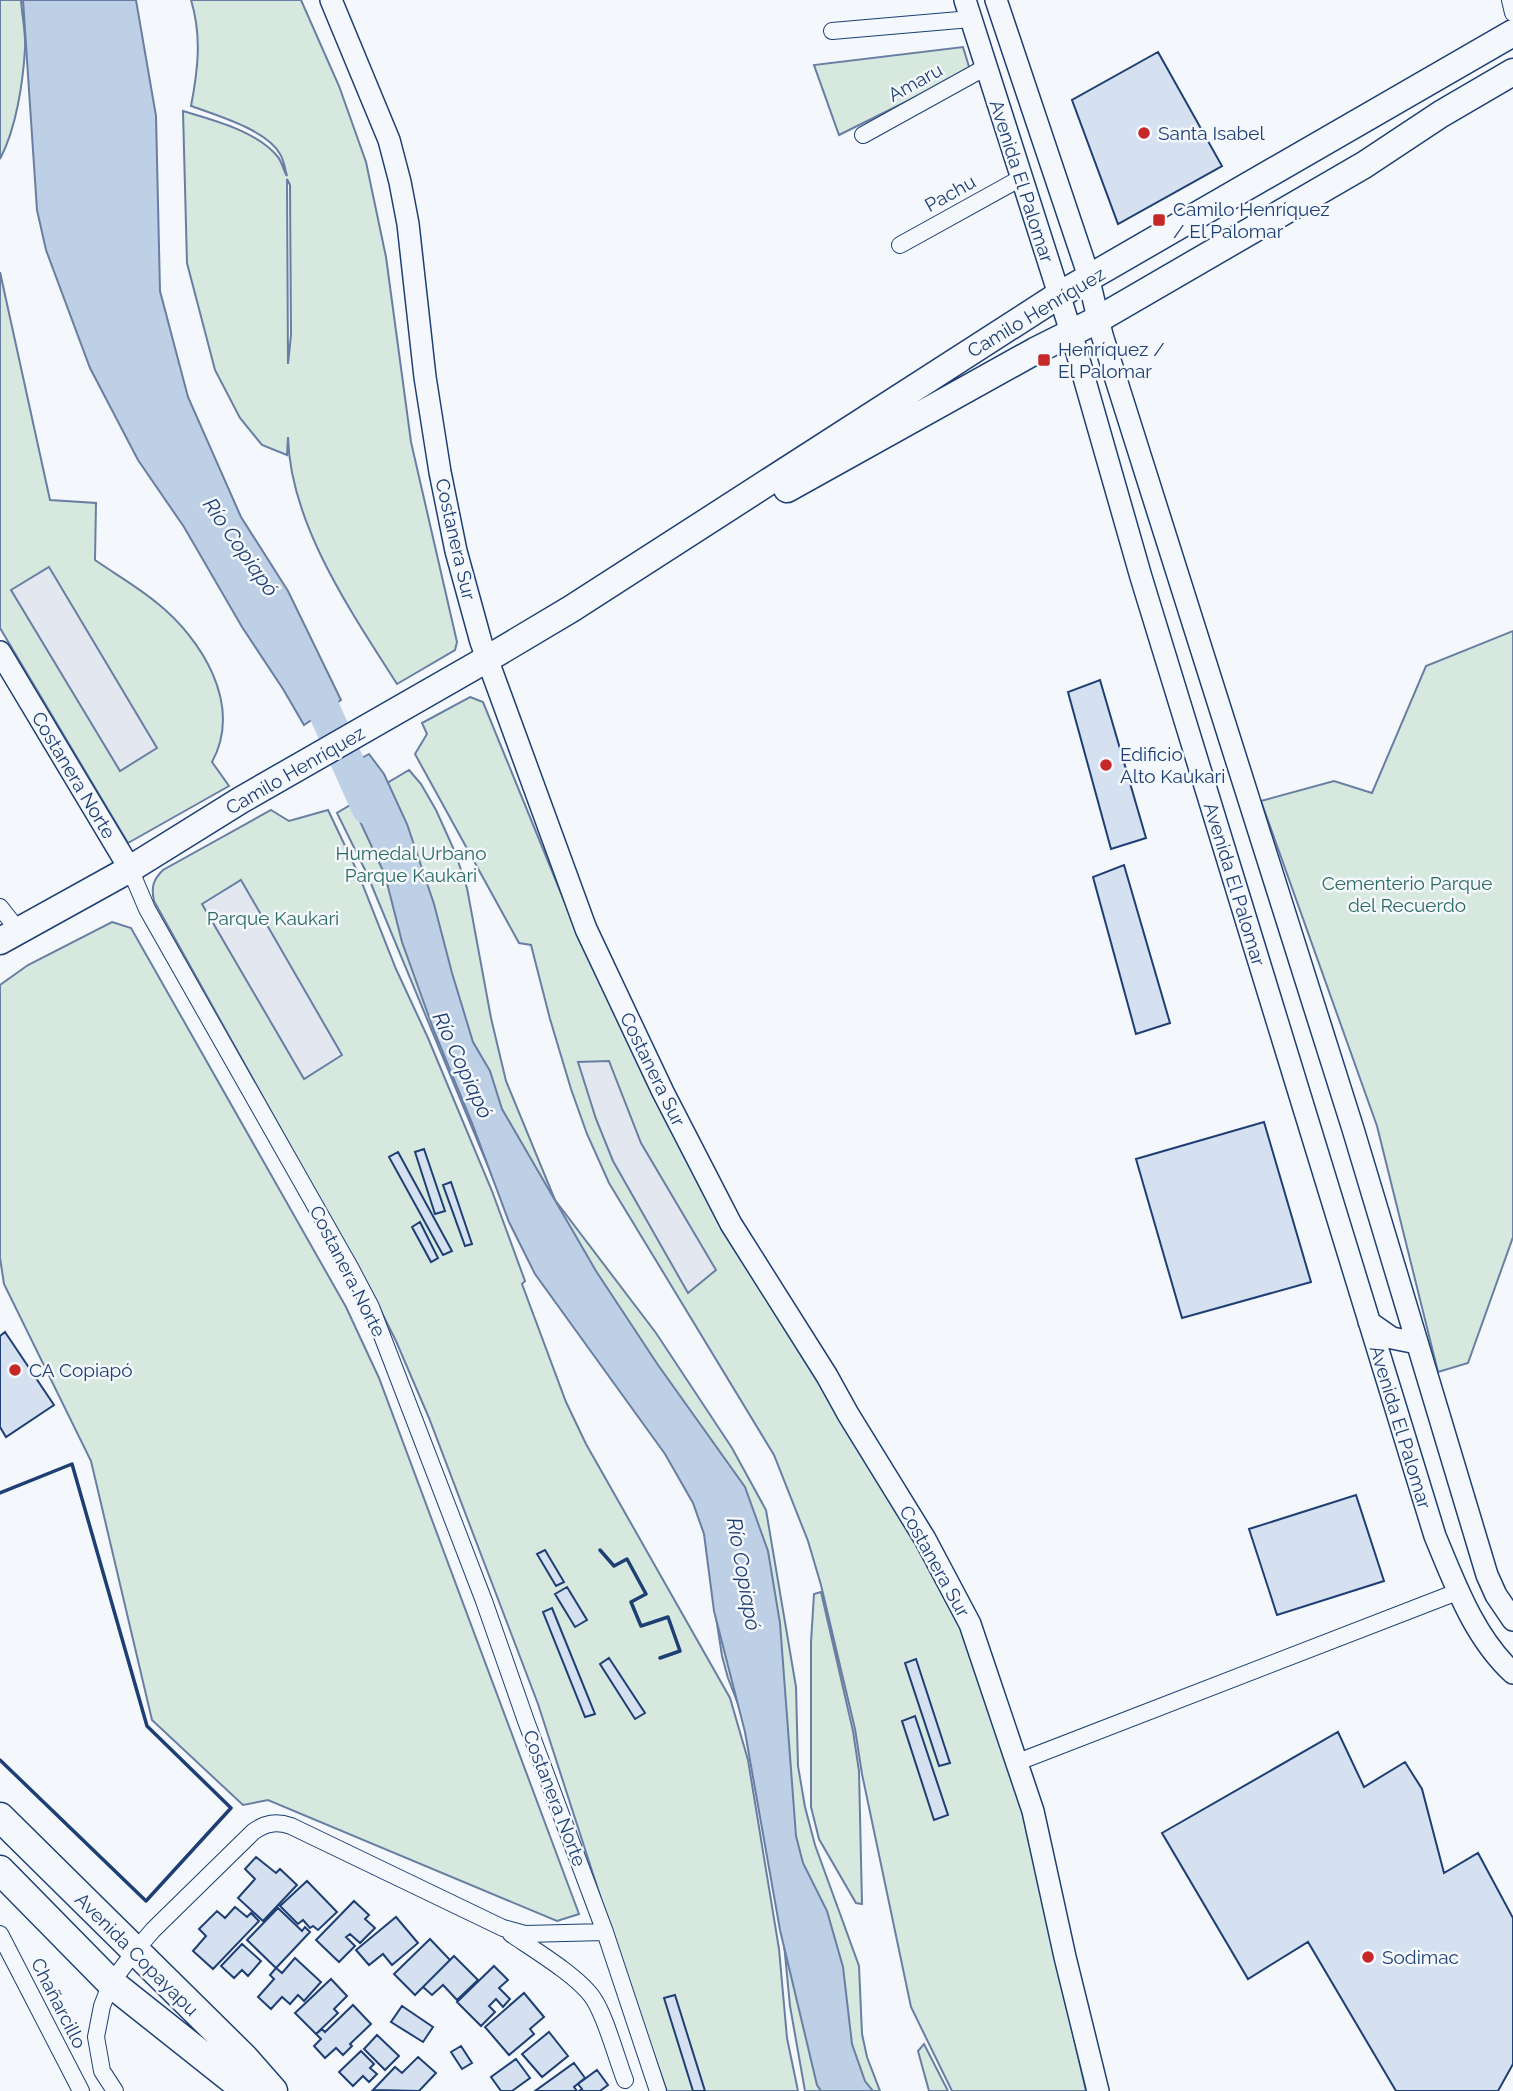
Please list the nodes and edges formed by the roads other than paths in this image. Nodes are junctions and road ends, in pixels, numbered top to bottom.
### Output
1 (331, 0) edge
2 (996, 0) edge
3 (1510, 0) edge
4 (968, 9) edge
5 (1513, 13) edge
6 (832, 31) dead end
7 (1513, 33) edge
8 (986, 67) junction
9 (1513, 72) edge
10 (1425, 85) junction
11 (1441, 114) junction
12 (863, 135) dead end
13 (1021, 178) junction
14 (900, 245) dead end
15 (1088, 279) junction
16 (1059, 295) junction
17 (1097, 320) junction
18 (1070, 332) junction
19 (1177, 573) junction
20 (1141, 577) junction
21 (571, 609) junction
22 (0, 652) edge
23 (487, 659) junction
24 (130, 869) junction
25 (0, 908) edge
26 (6, 936) edge
27 (1369, 1322) junction
28 (1417, 1343) junction
29 (1457, 1592) junction
30 (1513, 1620) edge
31 (1513, 1673) edge
32 (1018, 1762) junction
33 (0, 1817) edge
34 (0, 1870) edge
35 (503, 1928) junction
36 (605, 1932) junction
37 (0, 1934) edge
38 (558, 1934) junction
39 (135, 1951) junction
40 (562, 1969) junction
41 (111, 1983) junction
42 (625, 2080) dead end
43 (81, 2091) edge
44 (115, 2091) edge
45 (247, 2091) edge
46 (273, 2091) edge
47 (658, 2091) edge
48 (1098, 2091) edge

1 - 23 street, Costanera Sur
2 - 15 street, Avenida El Palomar
3 - 5 street
4 - 6 street
4 - 8 street, Avenida El Palomar
7 - 10 main road, Camilo Henríquez
8 - 12 street, Amaru
8 - 13 street, Avenida El Palomar
9 - 11 main road, Camilo Henríquez
10 - 11 main road
10 - 15 main road, Camilo Henríquez
11 - 17 main road, Camilo Henríquez
13 - 14 street, Pachu
13 - 16 street, Avenida El Palomar
15 - 16 main road, Camilo Henríquez
15 - 17 street, Avenida El Palomar
16 - 18 street, Avenida El Palomar
16 - 21 main road, Camilo Henríquez
17 - 18 main road, Camilo Henríquez
17 - 19 street, Avenida El Palomar
18 - 20 street, Avenida El Palomar
18 - 21 main road, Camilo Henríquez
19 - 20 street
19 - 28 street, Avenida El Palomar
20 - 27 street, Avenida El Palomar
21 - 23 main road, Camilo Henríquez
22 - 24 street, Costanera Norte
23 - 24 main road, Camilo Henríquez
23 - 32 street, Costanera Sur
24 - 26 main road, Camilo Henríquez
24 - 36 street, Costanera Norte
25 - 26 street
27 - 28 street
27 - 29 street, Avenida El Palomar
28 - 30 street, Avenida El Palomar
29 - 31 street, Avenida El Palomar
29 - 32 street
32 - 48 street, Costanera Sur
33 - 39 highway, Avenida Copayapu
34 - 41 highway, Avenida Copayapu
35 - 38 street
35 - 39 street
35 - 40 street
36 - 38 street
36 - 47 street, Costanera Norte
37 - 43 street, Chañarcillo
38 - 40 street
39 - 41 street, Chañarcillo
39 - 46 highway, Avenida Copayapu
40 - 42 street
41 - 44 street, Chañarcillo
41 - 45 highway, Avenida Copayapu

